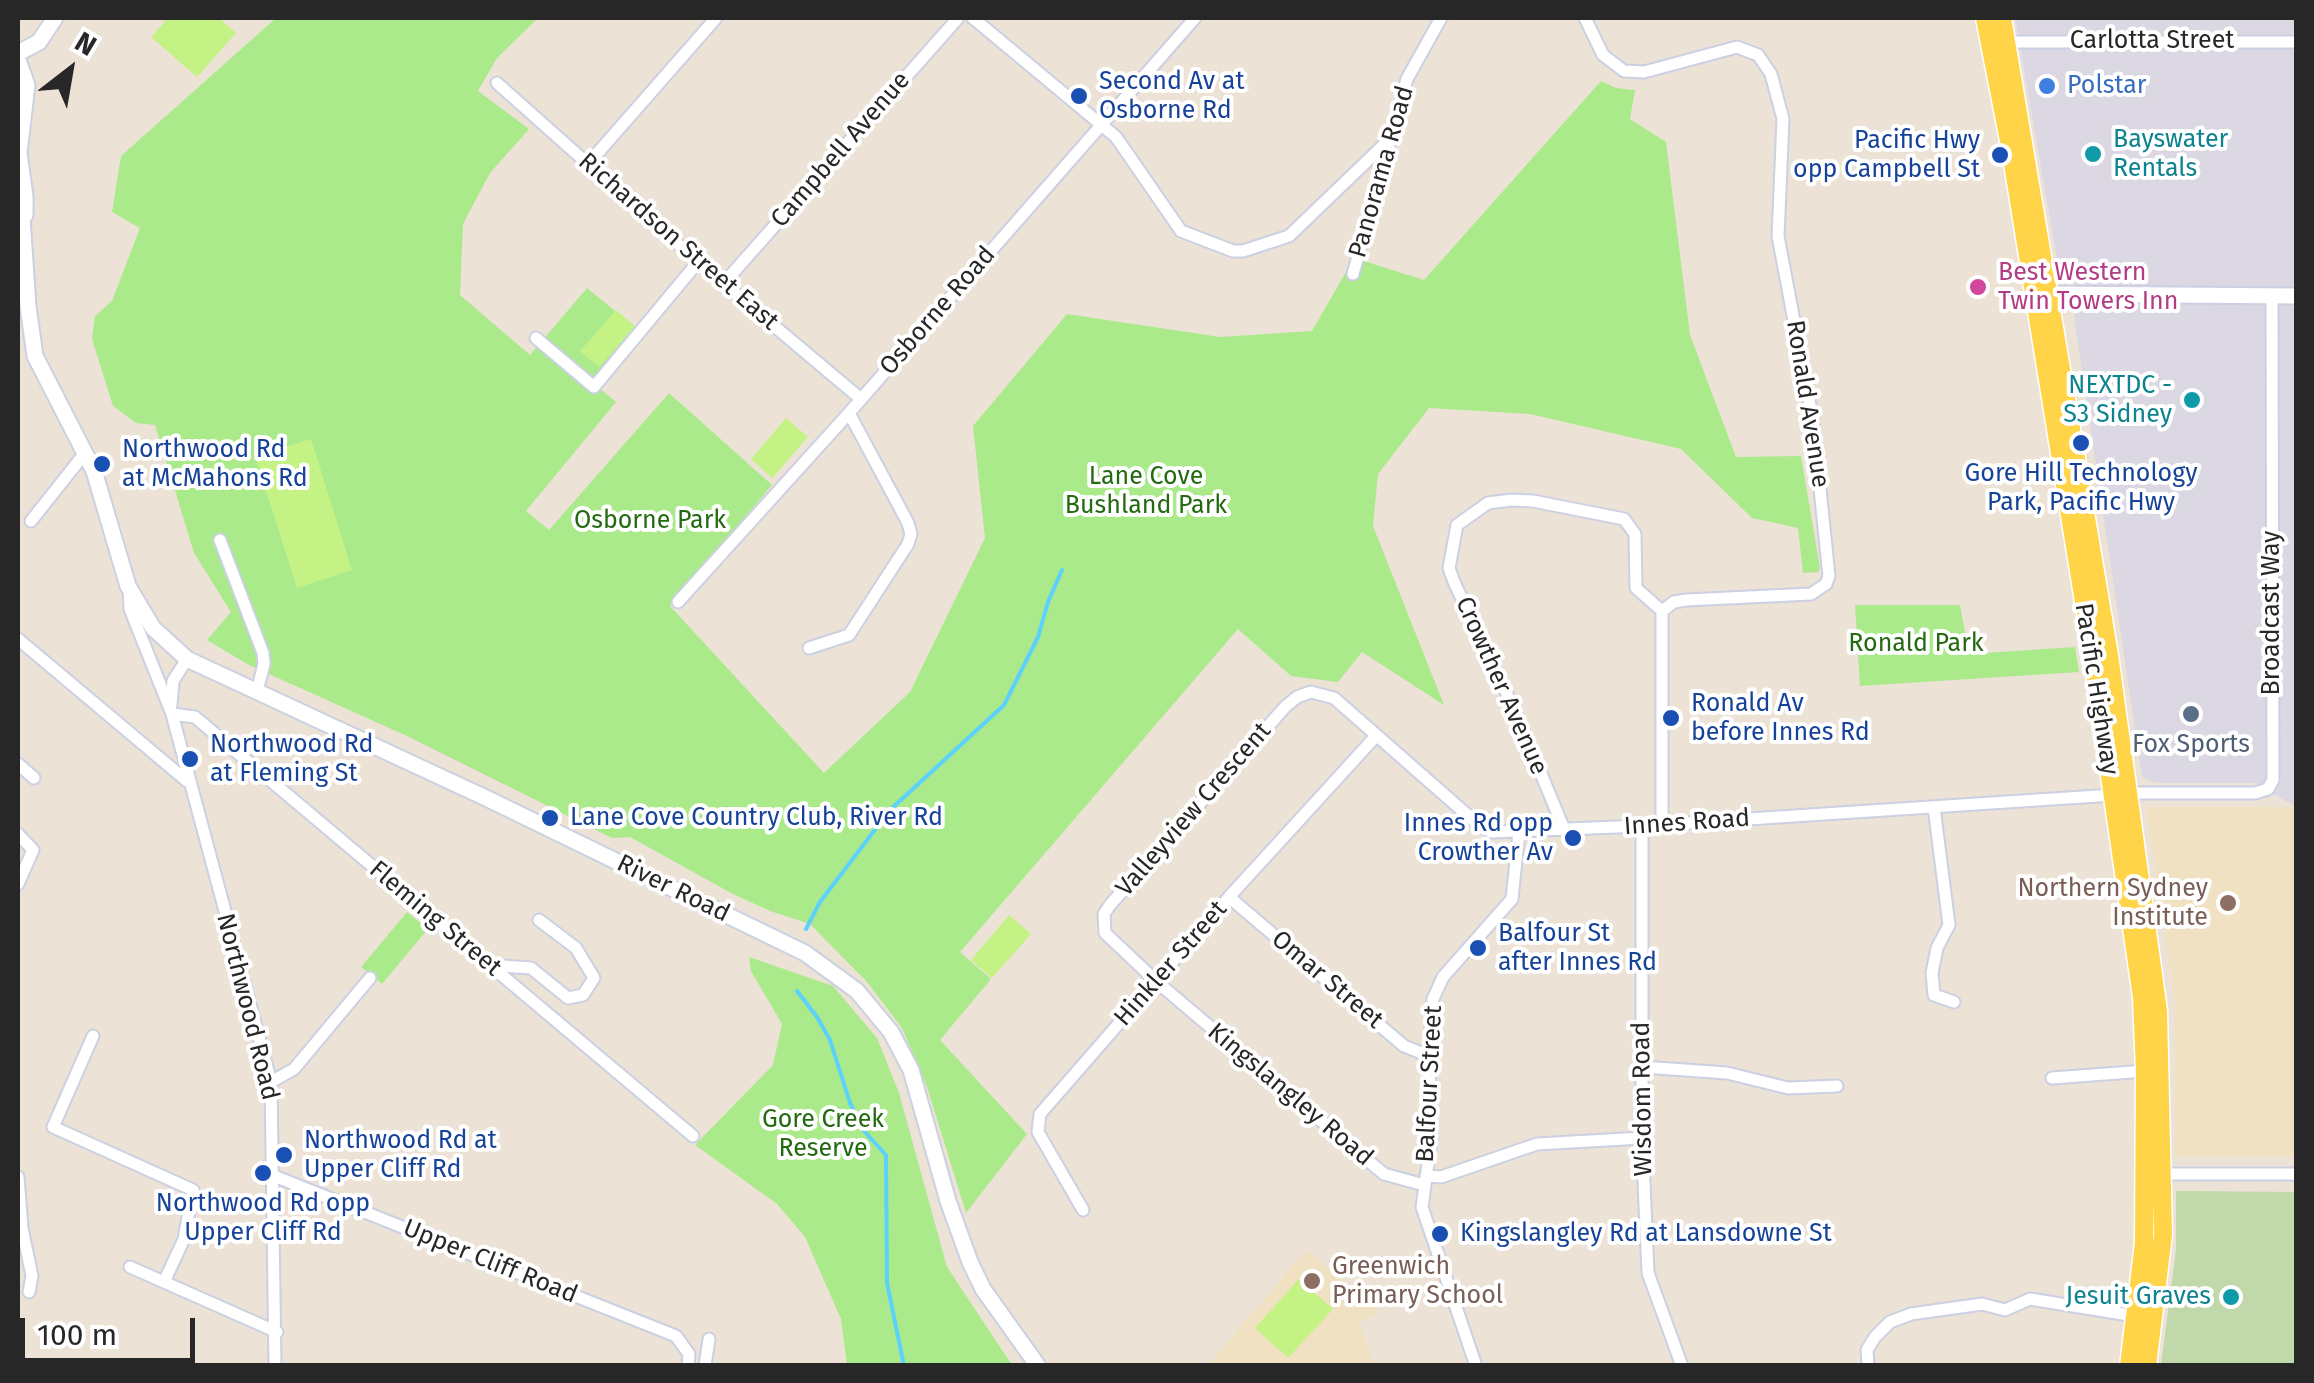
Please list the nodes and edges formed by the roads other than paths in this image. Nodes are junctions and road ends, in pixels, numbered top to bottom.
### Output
1 (55, 18) edge
2 (716, 18) edge
3 (958, 18) edge
4 (973, 18) edge
5 (1195, 18) edge
6 (1441, 18) edge
7 (1585, 18) edge
8 (1985, 18) edge
9 (2002, 18) edge
10 (2008, 42) junction
11 (2296, 42) edge
12 (18, 56) edge
13 (496, 83) dead end
14 (1102, 124) junction
15 (1390, 139) junction
16 (588, 164) junction
17 (19, 171) edge
18 (20, 210) edge
19 (698, 262) junction
20 (1353, 274) dead end
21 (724, 283) junction
22 (2041, 294) junction
23 (2272, 296) junction
24 (2296, 296) edge
25 (536, 338) dead end
26 (861, 398) junction
27 (849, 413) junction
28 (86, 453) junction
29 (31, 522) dead end
30 (220, 540) dead end
31 (128, 586) junction
32 (678, 602) dead end
33 (1662, 611) junction
34 (18, 639) edge
35 (809, 648) dead end
36 (187, 659) junction
37 (257, 691) junction
38 (1311, 692) joint
39 (172, 714) junction
40 (1376, 736) junction
41 (18, 764) edge
42 (34, 778) dead end
43 (188, 783) junction
44 (2121, 794) junction
45 (1934, 807) junction
46 (1662, 824) junction
47 (1642, 826) junction
48 (1564, 830) junction
49 (1519, 832) junction
50 (18, 834) edge
51 (18, 884) edge
52 (1229, 897) junction
53 (539, 920) dead end
54 (497, 971) junction
55 (370, 978) dead end
56 (1157, 982) junction
57 (1954, 1002) dead end
58 (94, 1036) dead end
59 (1429, 1056) junction
60 (1643, 1066) junction
61 (2145, 1071) junction
62 (2052, 1078) dead end
63 (271, 1082) junction
64 (1837, 1086) dead end
65 (693, 1136) dead end
66 (1642, 1138) junction
67 (2153, 1174) junction
68 (2296, 1174) edge
69 (274, 1176) junction
70 (18, 1177) edge
71 (1425, 1181) junction
72 (1083, 1210) dead end
73 (130, 1267) dead end
74 (164, 1282) junction
75 (30, 1292) dead end
76 (2136, 1316) junction
77 (277, 1332) junction
78 (708, 1339) dead end
79 (275, 1366) edge
80 (688, 1366) edge
81 (705, 1366) edge
82 (1038, 1366) edge
83 (1476, 1366) edge
84 (1682, 1366) edge
85 (1868, 1366) edge
86 (2128, 1366) edge
87 (2147, 1366) edge

1 - 12 main road
2 - 16 street
3 - 21 street, Campbell Avenue
4 - 14 street
5 - 14 street, Osborne Road
6 - 15 street, Panorama Road
7 - 33 street, Ronald Avenue
8 - 22 main road, Pacific Highway
9 - 10 main road, Pacific Highway
10 - 11 street, Carlotta Street
10 - 22 main road, Pacific Highway
12 - 17 main road, Northwood Road
13 - 16 street, Richardson Street East
14 - 15 street
14 - 26 street, Osborne Road
15 - 20 street, Panorama Road
16 - 19 street, Richardson Street East
17 - 18 main road, Northwood Road
18 - 28 main road, Northwood Road
19 - 21 street, Richardson Street East
19 - 25 street
21 - 26 street, Richardson Street East
22 - 23 main road
22 - 44 main road, Pacific Highway
23 - 24 main road
23 - 44 street, Broadcast Way
26 - 27 street, Osborne Road
27 - 32 street, Osborne Road
27 - 35 street
28 - 29 street
28 - 31 main road, Northwood Road
30 - 37 street
31 - 36 main road, River Road
31 - 39 street, Northwood Road
33 - 46 street
33 - 48 street, Crowther Avenue
34 - 43 street
36 - 37 main road, River Road
36 - 39 street, Northwood Road
37 - 82 main road, River Road
38 - 40 street, Innes Road
38 - 56 street, Valleyview Crescent
39 - 43 street, Northwood Road
39 - 54 street, Fleming Street
40 - 49 street, Innes Road
40 - 52 street, Hinkler Street
41 - 42 street
43 - 63 street, Northwood Road
44 - 45 street, Innes Road
44 - 61 main road, Pacific Highway
44 - 67 main road, Pacific Highway
45 - 46 street, Innes Road
45 - 57 street
46 - 47 street, Innes Road
47 - 48 street, Innes Road
47 - 60 street, Wisdom Road
48 - 49 street, Innes Road
49 - 59 street, Balfour Street
50 - 51 street
52 - 56 street, Hinkler Street
52 - 59 street, Omar Street
53 - 54 street
54 - 65 street, Fleming Street
55 - 63 street
56 - 71 street, Kingslangley Road
56 - 72 street, Hinkler Street
58 - 74 street
59 - 71 street, Balfour Street
60 - 64 street
60 - 66 street, Wisdom Road
61 - 62 street
61 - 67 main road, Pacific Highway
63 - 69 street, Northwood Road
66 - 71 street
66 - 84 street, Wisdom Road
67 - 68 street
67 - 76 main road, Pacific Highway
67 - 87 main road, Pacific Highway
69 - 77 street, Northwood Road
69 - 80 street, Upper Cliff Road
70 - 75 street
71 - 83 street
73 - 74 street
74 - 77 street
76 - 85 street
76 - 86 main road, Pacific Highway
77 - 79 street, Northwood Road
78 - 81 street

